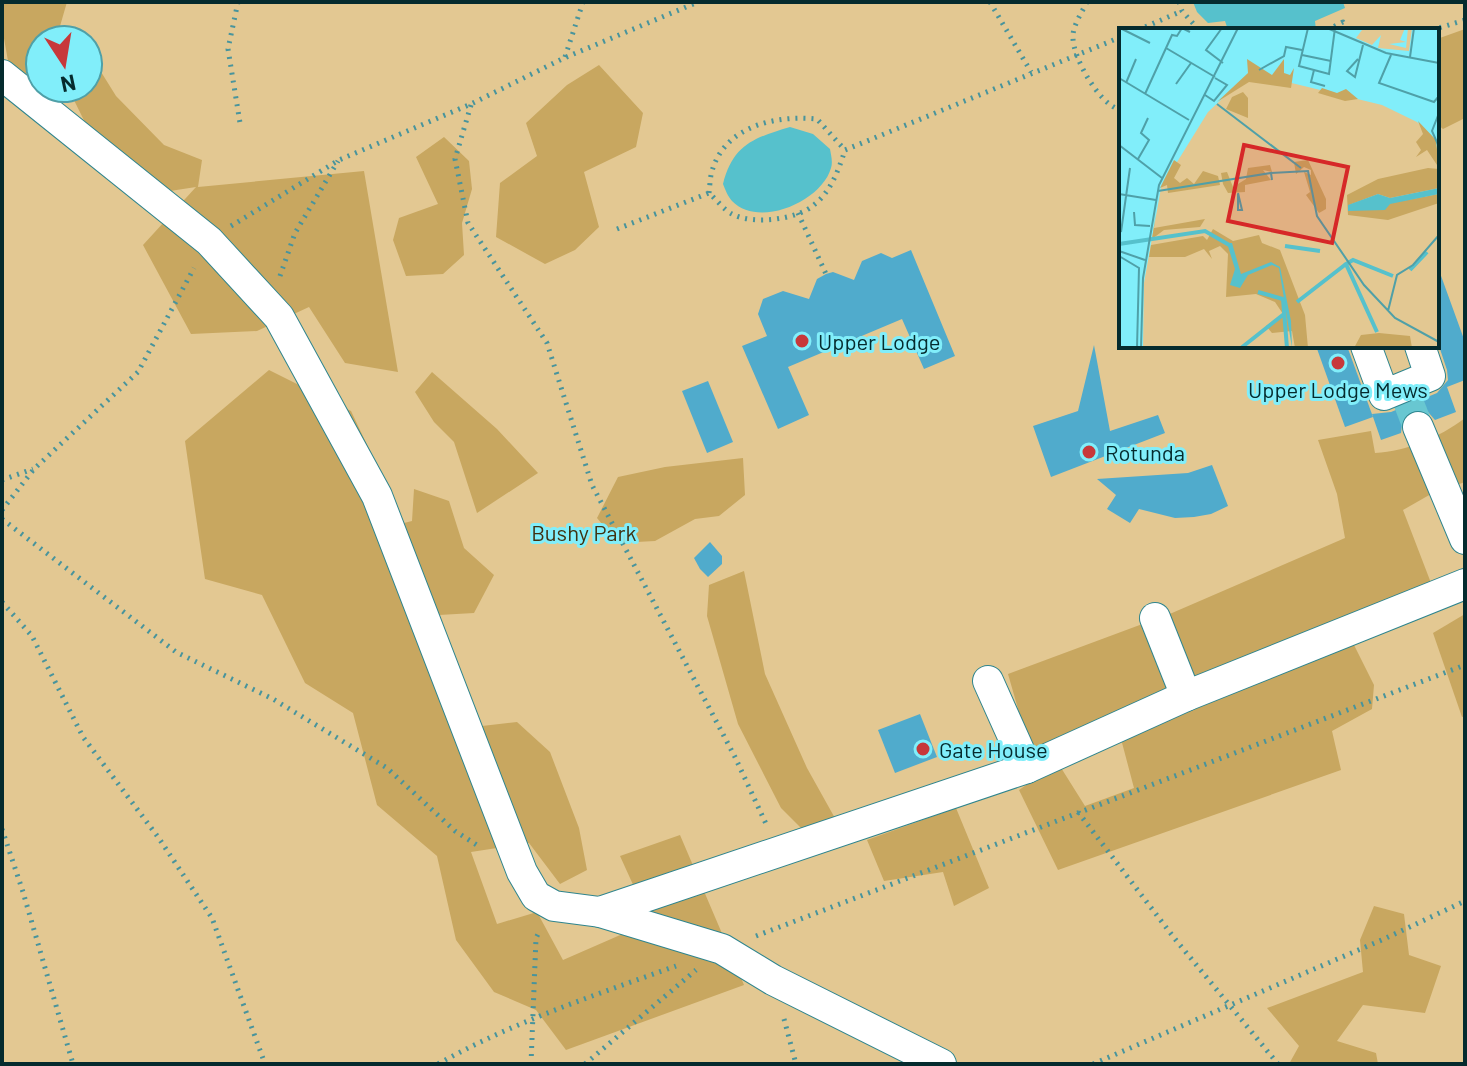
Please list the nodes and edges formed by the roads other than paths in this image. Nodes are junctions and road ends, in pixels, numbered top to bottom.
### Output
1 (2, 75) edge
2 (1367, 348) edge
3 (1421, 348) edge
4 (1410, 405) junction
5 (1465, 539) edge
6 (1465, 584) edge
7 (1155, 618) dead end
8 (988, 681) dead end
9 (1186, 696) junction
10 (1027, 768) junction
11 (600, 912) junction
12 (941, 1064) edge

1 - 11 lane
2 - 4 lane
3 - 4 lane
4 - 5 lane
6 - 9 lane
7 - 9 lane
8 - 10 lane
9 - 10 lane
10 - 11 lane
11 - 12 lane

